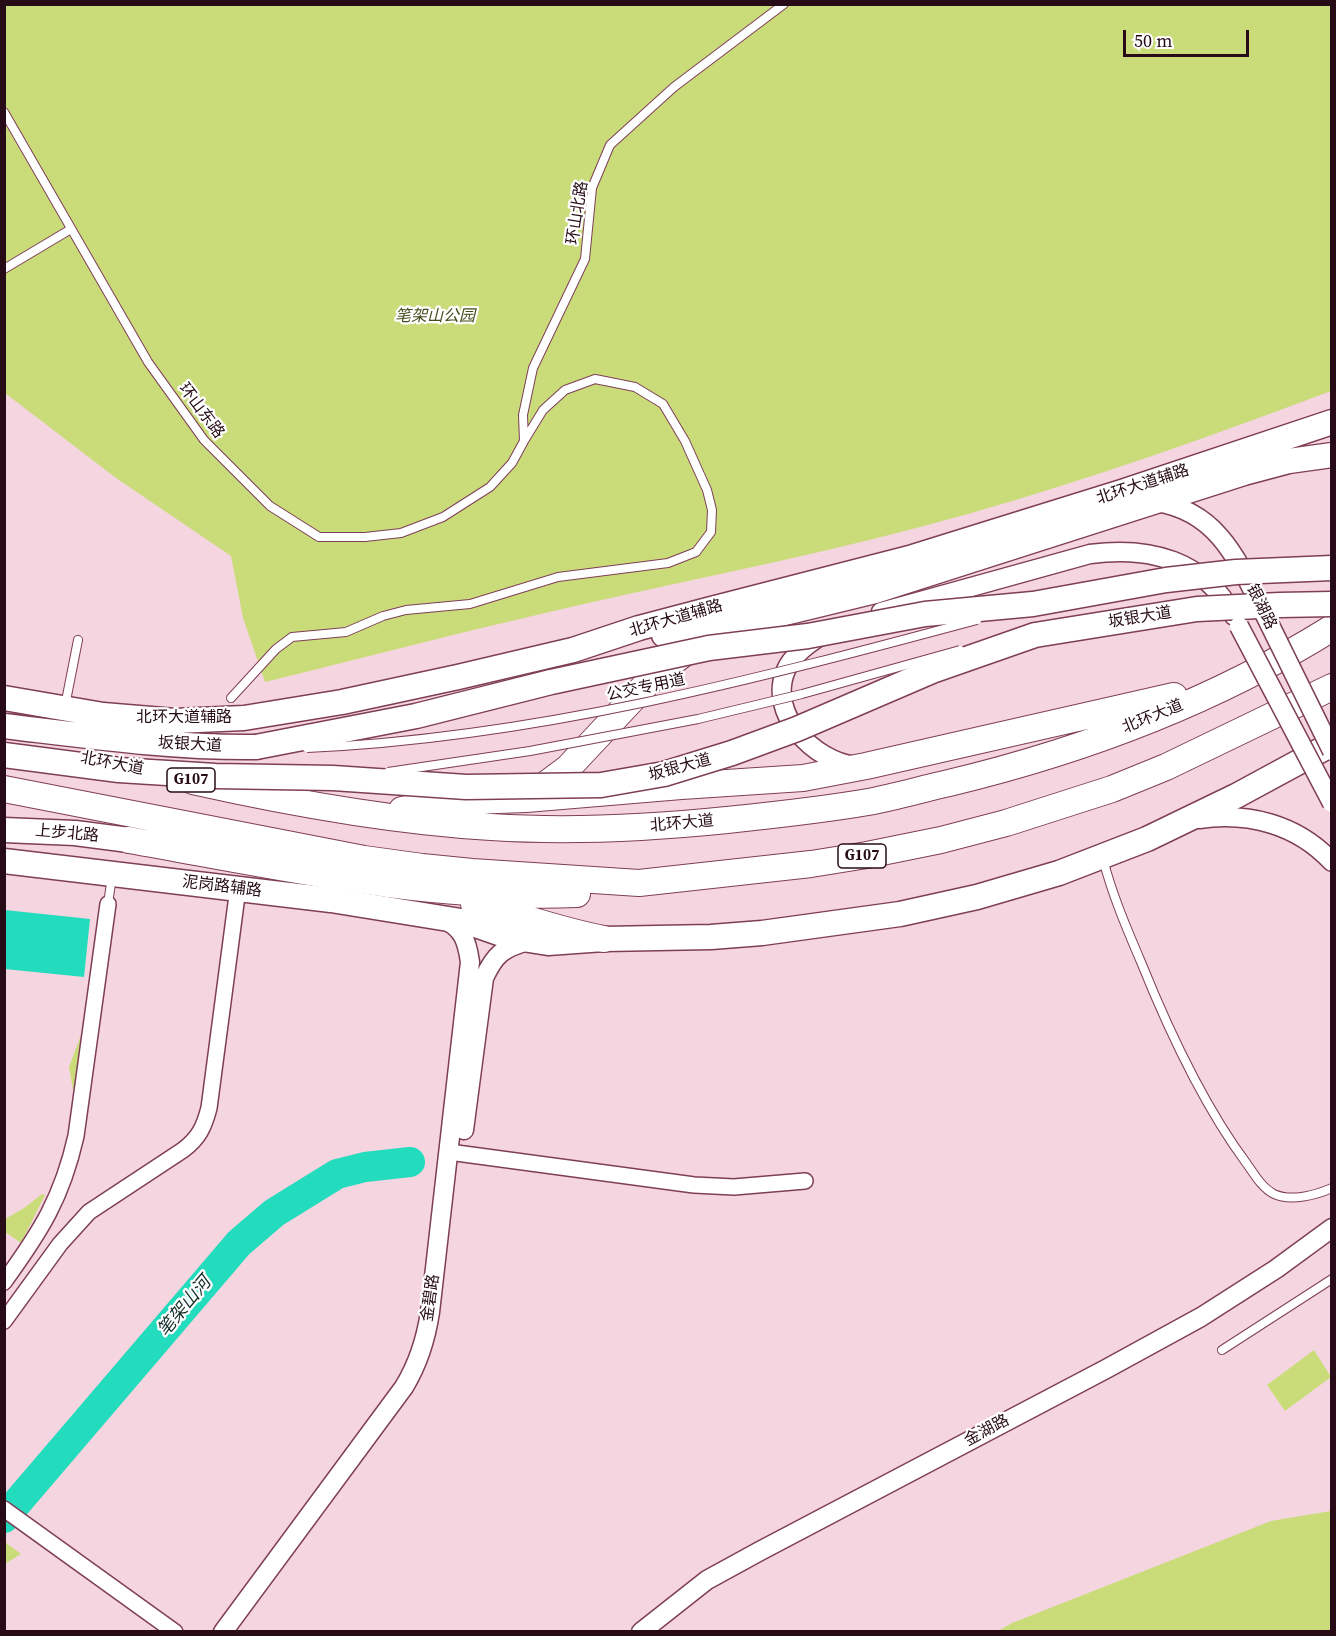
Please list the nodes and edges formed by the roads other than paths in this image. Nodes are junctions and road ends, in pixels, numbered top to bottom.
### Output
1 (784, 4) edge
2 (4, 112) edge
3 (71, 229) junction
4 (4, 269) edge
5 (1332, 422) edge
6 (524, 441) junction
7 (1332, 455) edge
8 (490, 487) joint
9 (1153, 502) junction
10 (1332, 568) edge
11 (1033, 604) junction
12 (1332, 604) edge
13 (747, 621) junction
14 (1332, 628) edge
15 (1035, 635) junction
16 (78, 639) dead end
17 (977, 645) dead end
18 (966, 648) dead end
19 (573, 650) junction
20 (1238, 681) junction
21 (1332, 687) edge
22 (1332, 693) edge
23 (4, 698) edge
24 (231, 698) dead end
25 (1302, 702) junction
26 (64, 709) junction
27 (4, 726) edge
28 (4, 744) edge
29 (1331, 744) edge
30 (256, 747) junction
31 (1332, 751) edge
32 (4, 755) edge
33 (866, 766) junction
34 (333, 778) junction
35 (4, 789) edge
36 (526, 799) junction
37 (1332, 803) edge
38 (377, 815) junction
39 (4, 819) edge
40 (1185, 821) junction
41 (4, 830) edge
42 (75, 833) junction
43 (129, 840) joint
44 (1103, 857) junction
45 (4, 861) edge
46 (1332, 862) edge
47 (112, 874) junction
48 (639, 883) junction
49 (238, 888) junction
50 (417, 888) junction
51 (108, 904) joint
52 (439, 917) junction
53 (604, 939) junction
54 (528, 941) junction
55 (455, 1152) junction
56 (805, 1181) dead end
57 (1332, 1188) edge
58 (1332, 1228) edge
59 (1332, 1280) edge
60 (4, 1282) edge
61 (4, 1321) edge
62 (1222, 1350) dead end
63 (4, 1509) edge
64 (175, 1632) edge
65 (223, 1632) edge
66 (238, 1632) edge
67 (641, 1632) edge

1 - 6 lane, 环山北路
2 - 3 lane, 环山东路
3 - 4 lane
3 - 8 lane, 环山东路
5 - 19 main road, 北环大道辅路
6 - 8 lane, 环山北路
6 - 24 lane
7 - 9 main road
9 - 13 main road
9 - 31 street, 银湖路, bridge
10 - 11 main road, 坂银大道, bridge
11 - 30 main road, 坂银大道, bridge
11 - 30 lane, 公交专用道, bridge
12 - 15 main road, 坂银大道, bridge
13 - 19 main road
13 - 36 highway
14 - 20 highway, 北环大道 / G107
15 - 17 lane, bridge
15 - 34 main road, 坂银大道, bridge
16 - 26 lane
18 - 34 lane, bridge
19 - 26 main road, 北环大道辅路
20 - 33 highway
20 - 38 highway, 北环大道 / G107
21 - 25 highway, G107
22 - 25 highway
23 - 26 main road, 北环大道辅路
25 - 48 highway, G107
27 - 30 main road, 坂银大道
28 - 38 highway, 北环大道 / G107
29 - 40 main road
32 - 34 main road, 坂银大道, bridge
33 - 36 highway
33 - 37 street, bridge
35 - 48 highway, G107
36 - 38 highway
39 - 42 main road
40 - 44 main road
40 - 46 street
41 - 42 main road, 上步北路
42 - 43 main road, 上步北路
43 - 50 highway
44 - 53 main road
44 - 57 lane
45 - 47 main road, 泥岗路辅路
47 - 49 main road, 泥岗路辅路
47 - 51 lane
48 - 50 highway
49 - 52 main road, 泥岗路辅路
49 - 61 street
50 - 53 highway
51 - 60 street
52 - 54 main road
52 - 55 street, 金碧路
53 - 54 main road
54 - 55 street, 金碧路
55 - 56 street
55 - 65 street, 金碧路
55 - 66 street, 金碧路
58 - 67 street, 金湖路
59 - 62 lane
63 - 64 street

